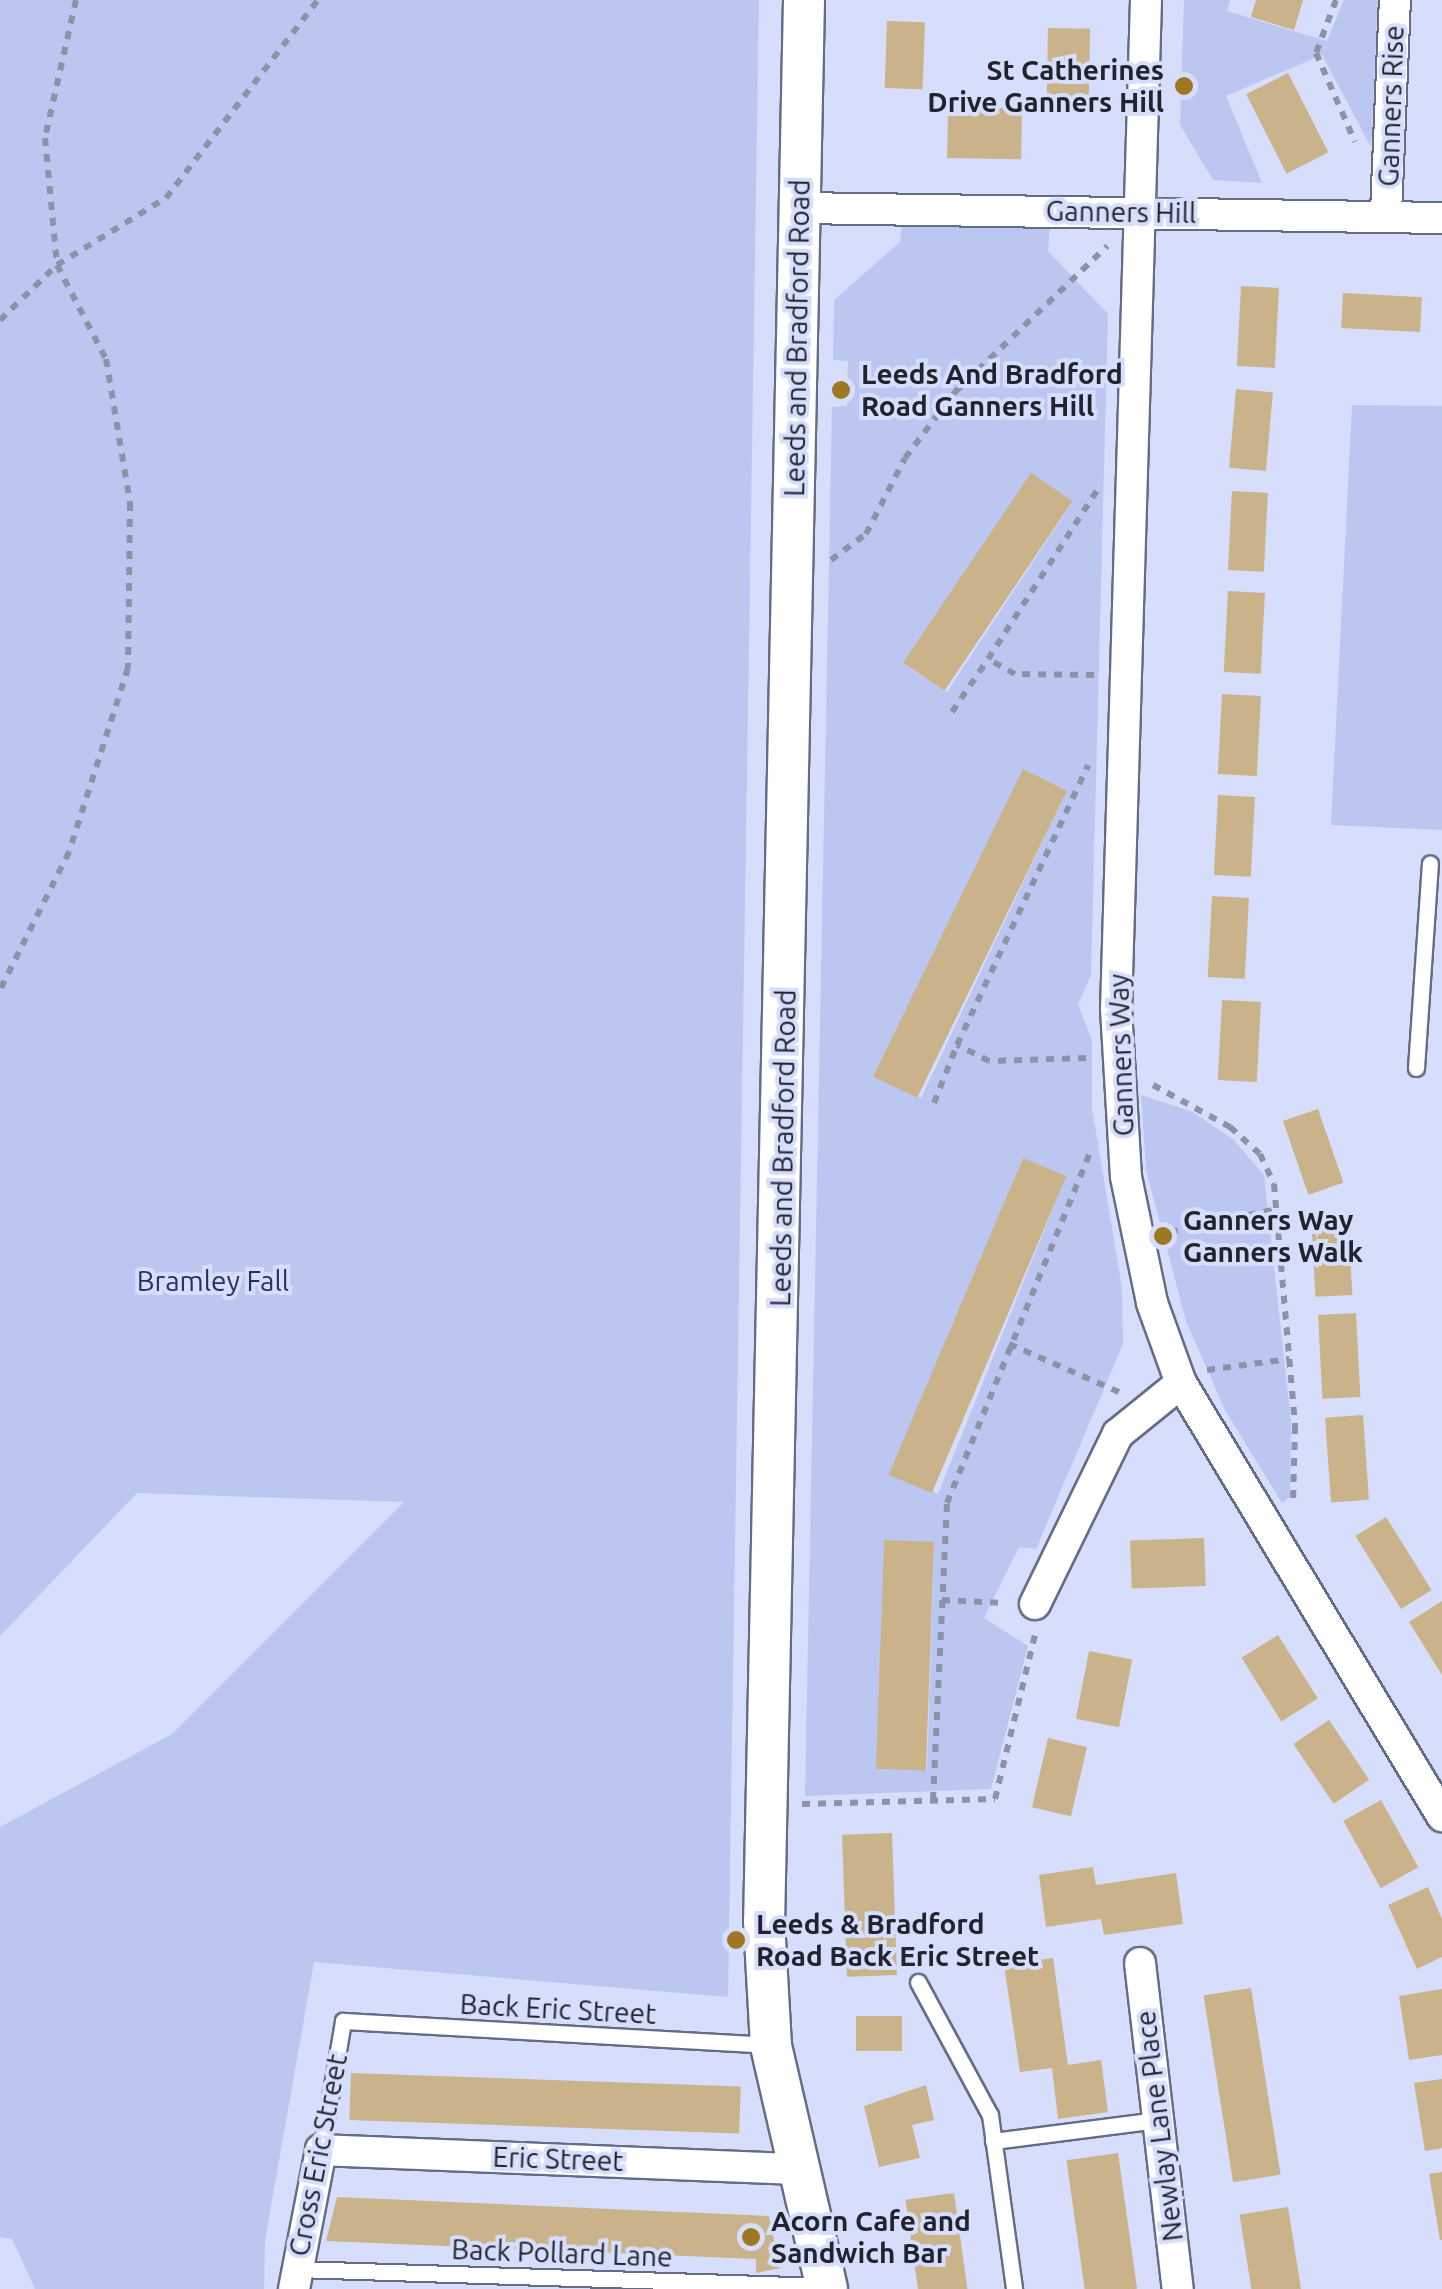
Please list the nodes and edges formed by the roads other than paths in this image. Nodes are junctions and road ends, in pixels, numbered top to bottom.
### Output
1 (804, 0) edge
2 (1146, 0) edge
3 (1395, 0) edge
4 (799, 208) junction
5 (1139, 213) junction
6 (1386, 213) junction
7 (1442, 218) edge
8 (1430, 863) dead end
9 (1423, 963) junction
10 (1442, 964) edge
11 (1416, 1068) dead end
12 (1181, 1382) junction
13 (1035, 1604) road end
14 (1442, 1816) edge
15 (1140, 1964) dead end
16 (918, 1982) dead end
17 (343, 2021) joint
18 (771, 2046) junction
19 (1158, 2120) junction
20 (993, 2140) junction
21 (320, 2150) junction
22 (795, 2169) junction
23 (295, 2279) edge
24 (826, 2288) edge
25 (1014, 2289) edge
26 (1178, 2289) edge

1 - 4 main road, Leeds and Bradford Road
2 - 5 street, Ganners Way
3 - 6 street, Ganners Rise
4 - 5 street, Ganners Hill
4 - 18 main road, Leeds and Bradford Road
5 - 6 street, Ganners Hill
5 - 12 street, Ganners Way
6 - 7 street, Ganners Hill
8 - 9 lane
9 - 10 lane
9 - 11 lane
12 - 13 street
12 - 14 street, Ganners Way
15 - 19 street, Newlay Lane Place
16 - 20 lane
17 - 18 lane, Back Eric Street
17 - 21 lane, Cross Eric Street
18 - 22 main road, Leeds and Bradford Road
19 - 20 lane
19 - 26 street, Newlay Lane Place
20 - 25 lane
21 - 22 street, Eric Street
21 - 23 street, Cross Eric Street
22 - 24 main road, Leeds and Bradford Road
23 - 24 lane, Back Pollard Lane

